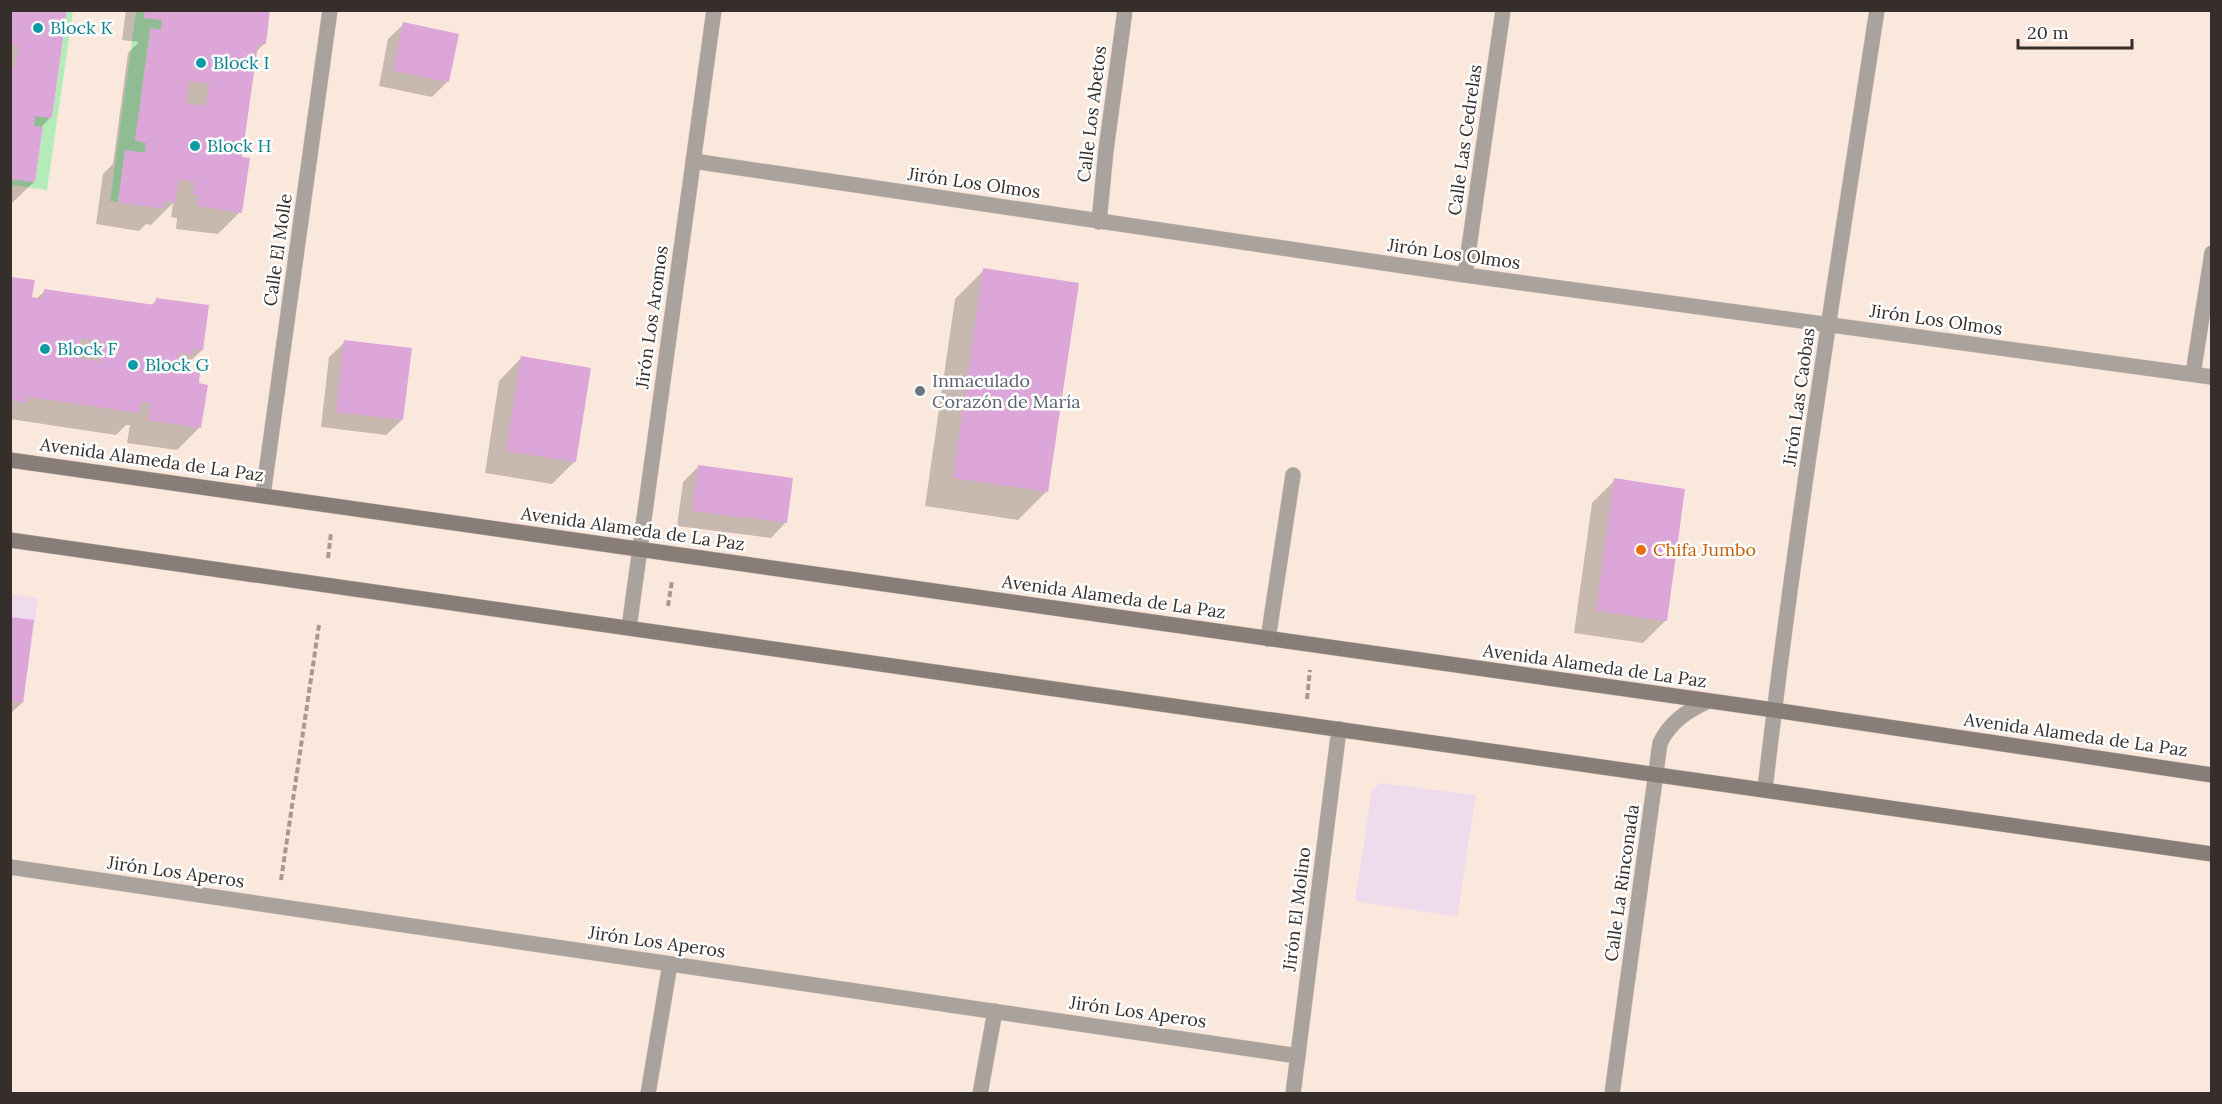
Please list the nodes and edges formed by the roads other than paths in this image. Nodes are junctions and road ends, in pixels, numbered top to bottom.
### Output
1 (330, 10) edge
2 (714, 10) edge
3 (1125, 10) edge
4 (1503, 10) edge
5 (1877, 10) edge
6 (693, 161) junction
7 (1099, 222) junction
8 (2211, 253) edge
9 (1464, 276) junction
10 (1829, 325) junction
11 (2193, 374) junction
12 (2211, 377) edge
13 (10, 459) edge
14 (1293, 475) dead end
15 (263, 495) junction
16 (10, 540) edge
17 (640, 549) junction
18 (629, 628) junction
19 (1268, 639) junction
20 (1708, 701) junction
21 (1774, 710) junction
22 (1339, 729) junction
23 (1655, 774) junction
24 (2211, 775) edge
25 (1765, 789) junction
26 (2211, 854) edge
27 (10, 867) edge
28 (670, 963) junction
29 (995, 1011) junction
30 (1298, 1056) junction
31 (648, 1094) edge
32 (980, 1094) edge
33 (1293, 1094) edge
34 (1612, 1094) edge

1 - 15 street, Calle El Molle
2 - 6 street, Jirón Los Aromos
3 - 7 street, Calle Los Abetos
4 - 9 street, Calle Las Cedrelas
5 - 10 street, Jirón Las Caobas
6 - 7 street, Jirón Los Olmos
6 - 17 street, Jirón Los Aromos
7 - 9 street, Jirón Los Olmos
8 - 11 street
9 - 10 street, Jirón Los Olmos
10 - 11 street, Jirón Los Olmos
10 - 21 street, Jirón Las Caobas
11 - 12 street, Jirón Los Olmos
13 - 15 street, Avenida Alameda de La Paz
14 - 19 street
15 - 17 street, Avenida Alameda de La Paz
16 - 18 street
17 - 18 street, Jirón Los Aromos
17 - 19 street, Avenida Alameda de La Paz
18 - 22 street
19 - 20 street, Avenida Alameda de La Paz
20 - 21 street, Avenida Alameda de La Paz
20 - 23 street, Calle La Rinconada
21 - 24 street, Avenida Alameda de La Paz
21 - 25 street, Jirón Las Caobas
22 - 23 street
22 - 30 street, Jirón El Molino
23 - 25 street
23 - 34 street, Calle La Rinconada
25 - 26 street
27 - 28 street, Jirón Los Aperos
28 - 29 street, Jirón Los Aperos
28 - 31 street
29 - 30 street, Jirón Los Aperos
29 - 32 street
30 - 33 street, Jirón El Molino

